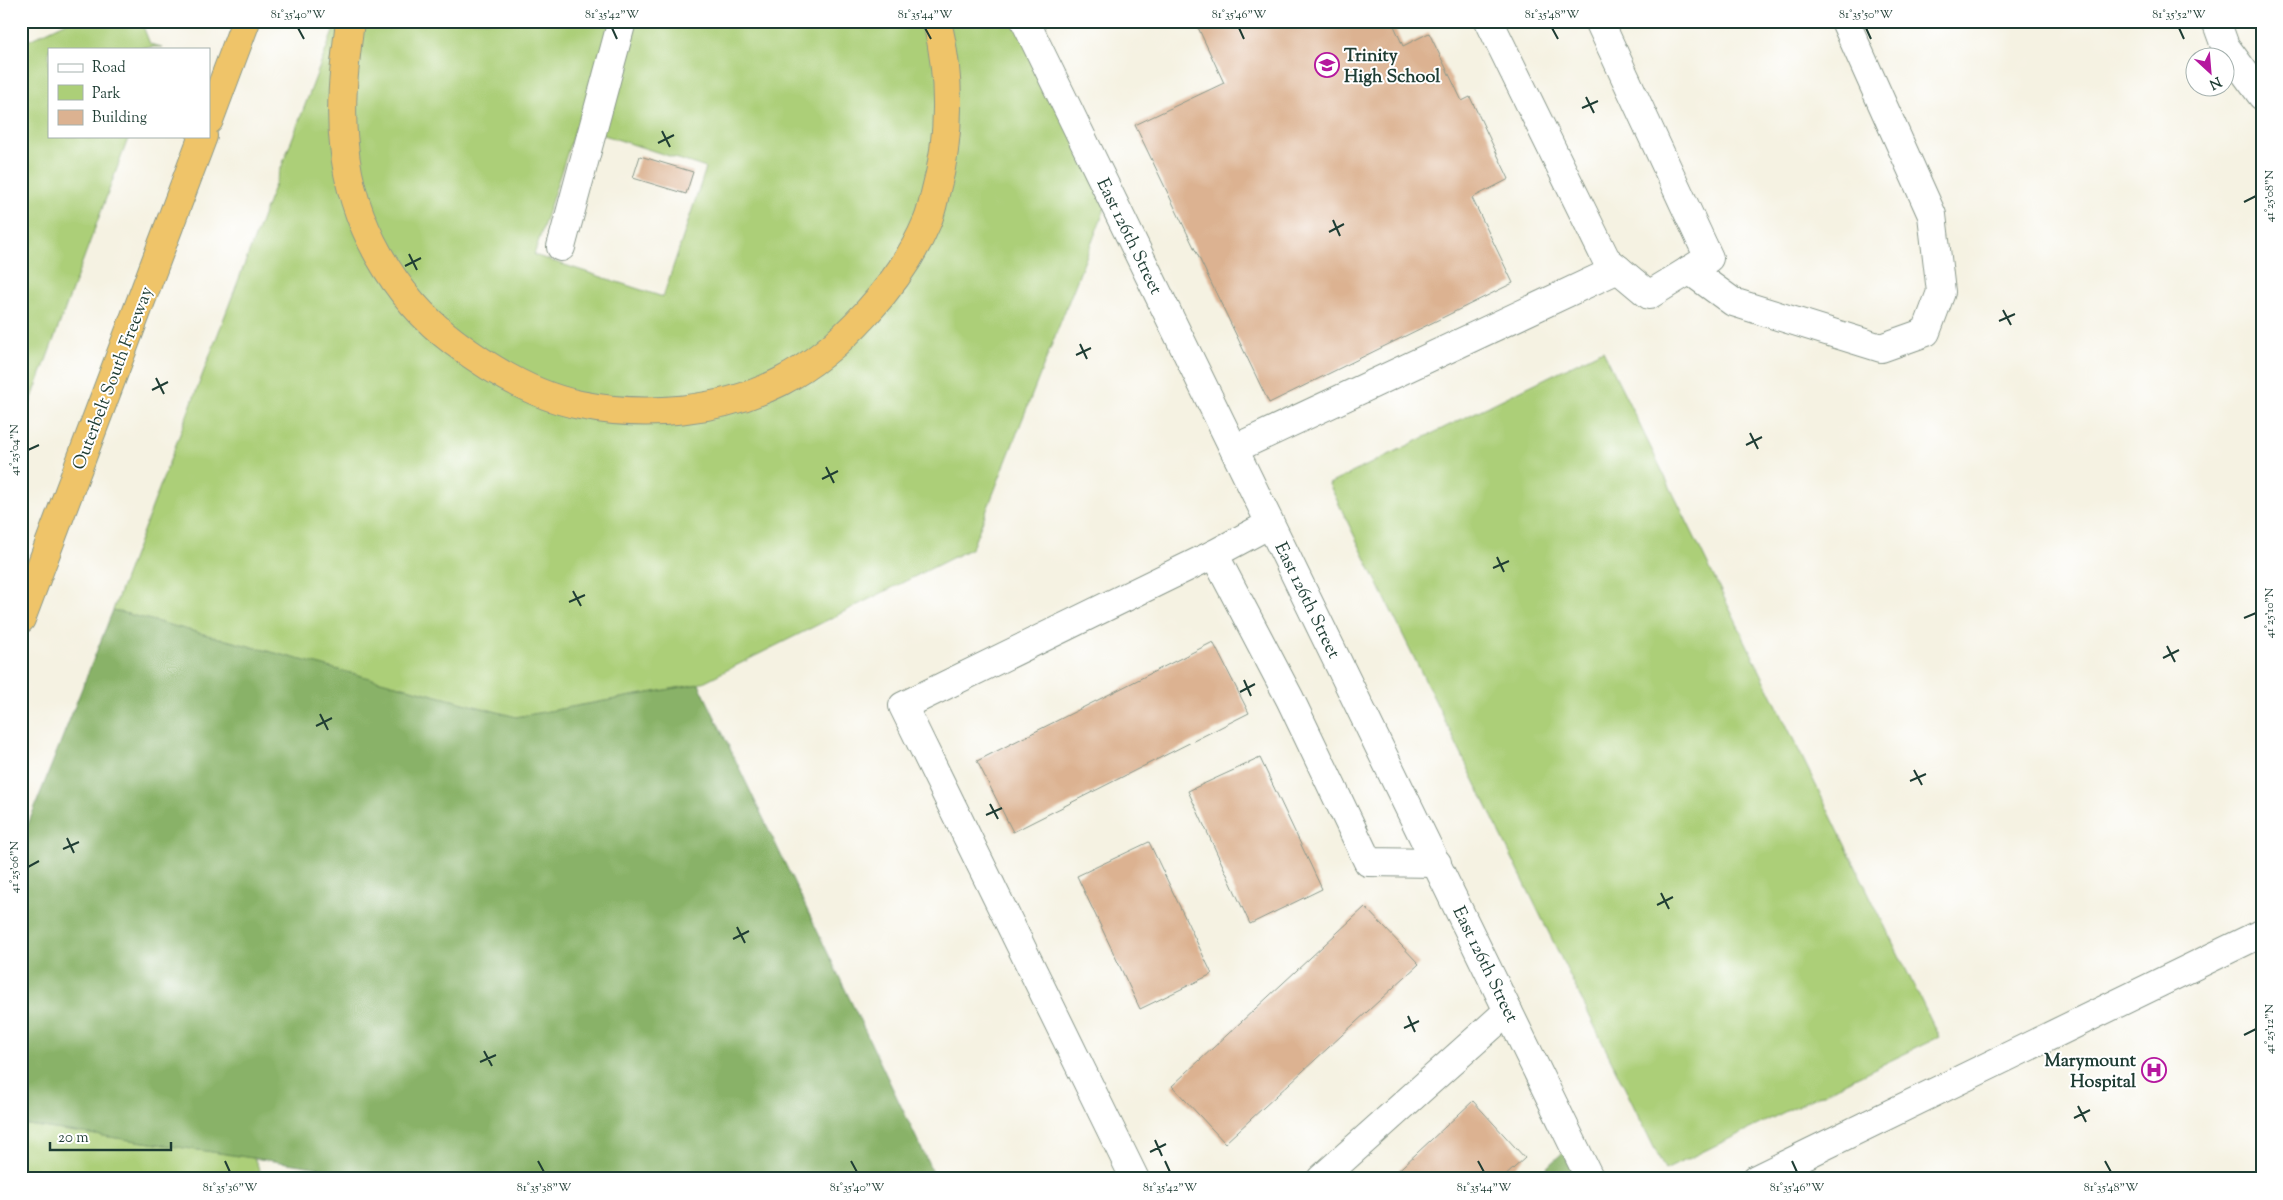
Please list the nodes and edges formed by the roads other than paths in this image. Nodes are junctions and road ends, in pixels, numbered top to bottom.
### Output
1 (350, 21) edge
2 (622, 21) edge
3 (937, 21) edge
4 (1025, 21) edge
5 (1489, 21) edge
6 (1599, 21) edge
7 (1846, 21) edge
8 (2216, 21) edge
9 (244, 28) edge
10 (2262, 96) edge
11 (210, 117) edge
12 (202, 138) edge
13 (561, 247) dead end
14 (1618, 269) junction
15 (1689, 270) junction
16 (1234, 449) junction
17 (1270, 524) junction
18 (1214, 554) junction
19 (21, 619) edge
20 (1436, 863) junction
21 (2262, 933) edge
22 (1508, 1010) junction
23 (1135, 1179) edge
24 (1321, 1179) edge
25 (1590, 1179) edge
26 (1756, 1179) edge

1 - 3 highway
2 - 13 street
4 - 16 street, East 126th Street
5 - 14 street
6 - 15 street
7 - 15 street
8 - 10 street
9 - 11 highway
12 - 19 highway, Outerbelt South Freeway
14 - 15 street
14 - 16 street
16 - 17 street, East 126th Street
17 - 18 street
17 - 20 street, East 126th Street
18 - 20 street
18 - 23 street
20 - 22 street, East 126th Street
21 - 26 street
22 - 24 street
22 - 25 street, East 126th Street

